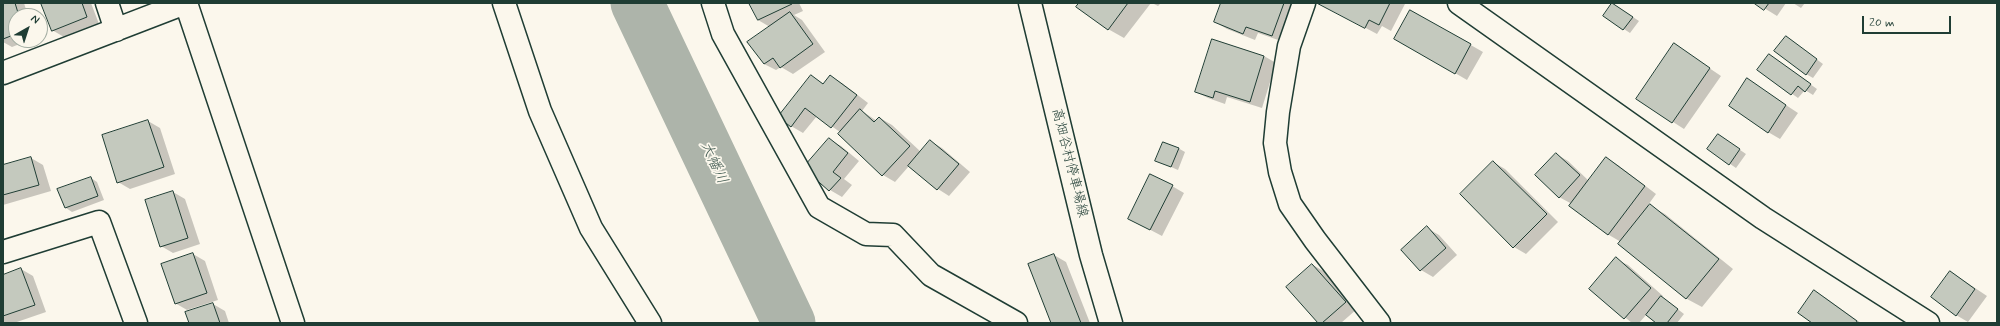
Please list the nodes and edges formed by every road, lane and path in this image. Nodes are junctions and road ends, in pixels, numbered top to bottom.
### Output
1 (107, 3) edge
2 (186, 3) edge
3 (504, 3) edge
4 (713, 3) edge
5 (1030, 3) edge
6 (1304, 3) edge
7 (1459, 3) edge
8 (116, 30) junction
9 (3, 73) edge
10 (3, 252) edge
11 (136, 323) edge
12 (293, 323) edge
13 (650, 323) edge
14 (1016, 323) edge
15 (1111, 323) edge
16 (1379, 323) edge
17 (1928, 323) edge

1 - 8 street
2 - 8 street
2 - 12 street
3 - 13 street
4 - 14 street
5 - 15 street, 高畑谷村停車場線
6 - 16 street
7 - 17 street
8 - 9 street
10 - 11 street

